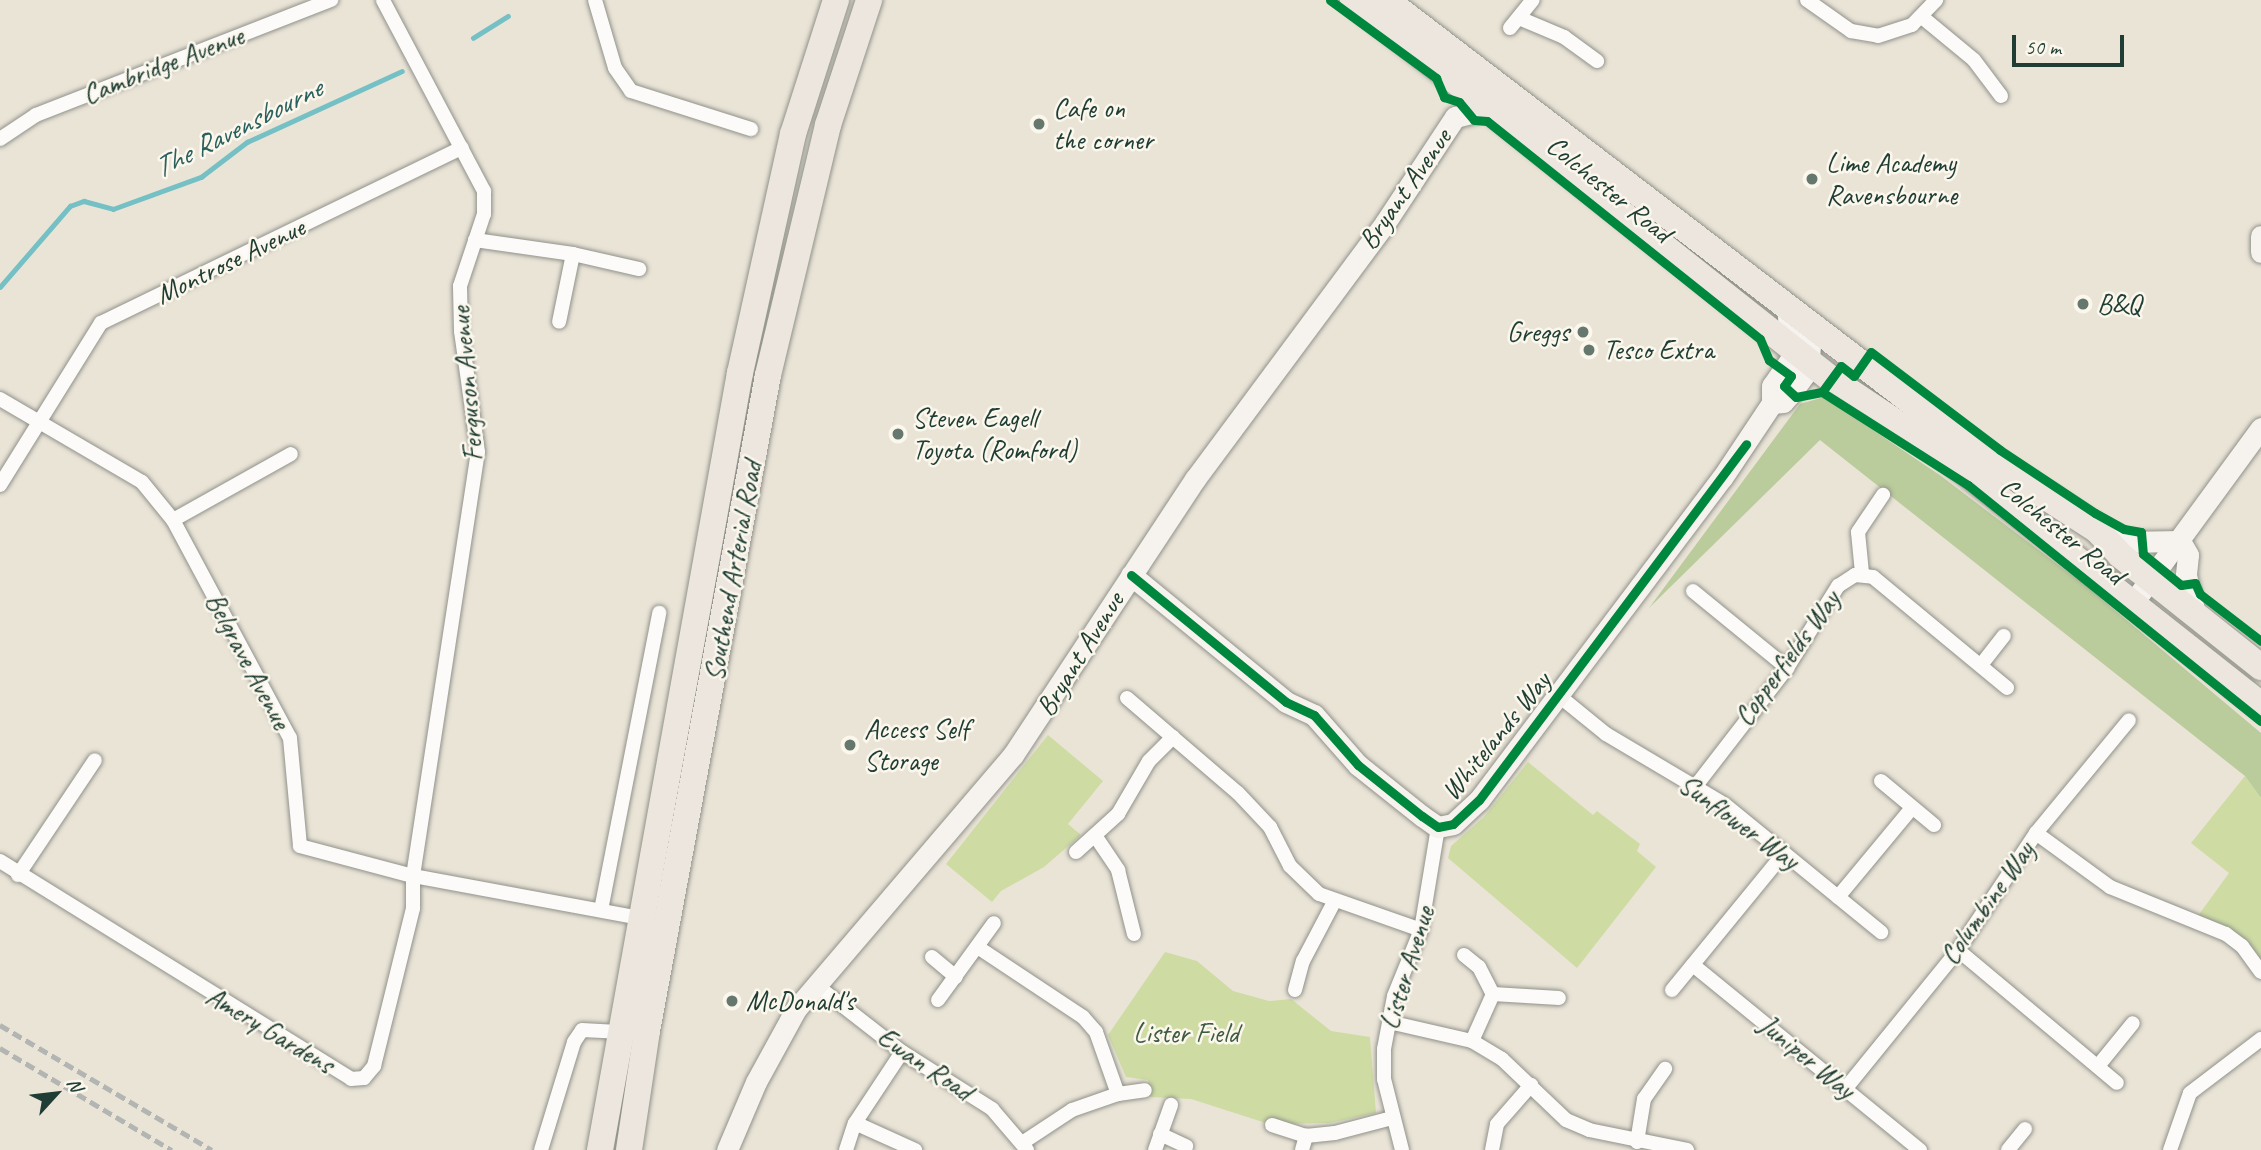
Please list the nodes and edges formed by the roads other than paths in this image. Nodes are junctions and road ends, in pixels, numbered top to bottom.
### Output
1 (331, 0) edge
2 (383, 0) edge
3 (595, 0) edge
4 (836, 0) edge
5 (847, 0) edge
6 (854, 0) edge
7 (869, 0) edge
8 (1353, 0) edge
9 (1385, 0) edge
10 (1533, 0) edge
11 (1807, 0) edge
12 (1936, 0) edge
13 (1923, 17) junction
14 (1597, 61) dead end
15 (1450, 76) junction
16 (2001, 96) dead end
17 (1493, 108) junction
18 (1455, 117) junction
19 (828, 125) junction
20 (751, 129) dead end
21 (793, 134) junction
22 (0, 139) edge
23 (462, 148) junction
24 (2261, 236) edge
25 (475, 240) junction
26 (2261, 251) edge
27 (573, 254) junction
28 (639, 269) dead end
29 (1787, 307) junction
30 (559, 322) dead end
31 (1842, 348) junction
32 (1808, 359) junction
33 (0, 399) edge
34 (38, 419) junction
35 (2261, 428) edge
36 (291, 454) dead end
37 (0, 485) edge
38 (1883, 495) dead end
39 (173, 520) junction
40 (2097, 530) junction
41 (2180, 541) junction
42 (1862, 573) junction
43 (1130, 575) junction
44 (2153, 579) junction
45 (1693, 591) dead end
46 (2132, 604) junction
47 (659, 613) dead end
48 (2195, 614) junction
49 (2004, 636) dead end
50 (1981, 665) junction
51 (2261, 667) edge
52 (1787, 668) junction
53 (2007, 688) dead end
54 (1558, 695) junction
55 (1127, 698) dead end
56 (2261, 705) edge
57 (2129, 720) dead end
58 (1173, 737) junction
59 (95, 761) dead end
60 (1881, 781) dead end
61 (1695, 787) junction
62 (1912, 808) junction
63 (1934, 825) dead end
64 (1438, 827) junction
65 (2036, 833) junction
66 (1096, 837) junction
67 (1076, 852) dead end
68 (1784, 853) junction
69 (0, 861) edge
70 (18, 876) junction
71 (413, 876) junction
72 (1838, 897) junction
73 (1334, 902) junction
74 (601, 910) junction
75 (639, 918) junction
76 (994, 923) dead end
77 (1421, 930) junction
78 (1881, 932) dead end
79 (1134, 934) dead end
80 (979, 948) junction
81 (1958, 950) junction
82 (1464, 955) dead end
83 (932, 957) dead end
84 (1693, 965) junction
85 (2261, 972) edge
86 (956, 977) junction
87 (816, 985) junction
88 (1295, 990) dead end
89 (1672, 990) dead end
90 (1493, 994) junction
91 (1559, 998) dead end
92 (938, 1000) dead end
93 (1389, 1022) junction
94 (2133, 1023) dead end
95 (618, 1032) junction
96 (2261, 1039) edge
97 (1472, 1041) junction
98 (902, 1052) junction
99 (2098, 1066) junction
100 (1665, 1069) dead end
101 (2117, 1083) dead end
102 (1531, 1085) junction
103 (1846, 1087) junction
104 (1145, 1090) dead end
105 (1118, 1094) junction
106 (1171, 1105) dead end
107 (1392, 1118) junction
108 (855, 1123) junction
109 (1272, 1125) dead end
110 (2025, 1129) dead end
111 (1160, 1135) junction
112 (1637, 1142) junction
113 (1304, 1143) edge
114 (634, 1144) edge
115 (1186, 1146) dead end
116 (1024, 1147) edge
117 (541, 1150) edge
118 (600, 1150) edge
119 (727, 1150) edge
120 (846, 1150) edge
121 (915, 1150) edge
122 (1155, 1150) edge
123 (1402, 1150) edge
124 (1492, 1150) edge
125 (1687, 1150) edge
126 (1920, 1150) edge
127 (2008, 1150) edge
128 (2170, 1150) edge

1 - 22 street, Cambridge Avenue
2 - 23 street, Ferguson Avenue
3 - 20 street
4 - 21 highway, Southend Arterial Road
5 - 21 highway
6 - 19 highway
7 - 19 highway, Southend Arterial Road
8 - 15 highway, Colchester Road
9 - 29 highway, Colchester Road
10 - 14 street
11 - 13 street
12 - 13 street
13 - 16 street
15 - 17 highway, Colchester Road
15 - 18 street, Bryant Avenue
17 - 18 street, Bryant Avenue
17 - 32 highway, Colchester Road
18 - 43 street, Bryant Avenue
19 - 114 highway, Southend Arterial Road
21 - 75 highway, Southend Arterial Road
23 - 25 street, Ferguson Avenue
23 - 34 street, Montrose Avenue
24 - 26 street
25 - 27 street
25 - 71 street, Ferguson Avenue
27 - 28 street
27 - 30 street
29 - 31 highway, Colchester Road
29 - 32 street
31 - 32 highway
31 - 40 highway, Colchester Road
32 - 46 highway, Colchester Road
32 - 54 street, Whitelands Way
33 - 34 street, Belgrave Avenue
34 - 37 street
34 - 39 street, Belgrave Avenue
35 - 41 street
36 - 39 street
38 - 42 street, Copperfields Way
39 - 71 street, Belgrave Avenue
40 - 41 street
40 - 44 highway, Colchester Road
41 - 44 street
41 - 48 street
42 - 50 street, Copperfields Way
42 - 52 street, Copperfields Way
43 - 64 street, Whitelands Way
43 - 87 street, Bryant Avenue
44 - 46 street
44 - 48 highway, Colchester Road
45 - 52 street
46 - 56 highway, Colchester Road
47 - 74 street
48 - 51 highway, Colchester Road
49 - 50 street
50 - 53 street, Copperfields Way
52 - 61 street, Copperfields Way
54 - 61 street, Sunflower Way
54 - 64 street, Whitelands Way
55 - 58 street
57 - 65 street, Columbine Way
58 - 66 street
58 - 73 street
59 - 70 street
60 - 62 street
61 - 68 street, Sunflower Way
62 - 63 street
62 - 72 street
64 - 77 street, Lister Avenue
65 - 81 street, Columbine Way
65 - 85 street
66 - 67 street
66 - 79 street
68 - 72 street, Sunflower Way
68 - 84 street
69 - 70 street, Amery Gardens
70 - 71 street, Amery Gardens
71 - 74 street, Belgrave Avenue
72 - 78 street, Sunflower Way
73 - 77 street
73 - 88 street
74 - 75 street, Belgrave Avenue
75 - 95 highway, Southend Arterial Road
76 - 80 street
77 - 93 street, Lister Avenue
80 - 86 street
80 - 105 street
81 - 99 street
81 - 103 street, Columbine Way
82 - 90 street
83 - 86 street
84 - 89 street
84 - 103 street, Juniper Way
86 - 92 street
87 - 98 street, Ewan Road
87 - 119 street, Bryant Avenue
90 - 91 street
90 - 97 street
93 - 97 street
93 - 107 street, Lister Avenue
94 - 99 street
95 - 117 street
95 - 118 highway, Southend Arterial Road
96 - 128 street
97 - 102 street
98 - 108 street
98 - 116 street, Ewan Road
99 - 101 street
100 - 112 street
102 - 112 street
102 - 124 street
103 - 126 street, Juniper Way
104 - 105 street
105 - 116 street
106 - 111 street
107 - 113 street
107 - 123 street, Lister Avenue
108 - 120 street
108 - 121 street
109 - 113 street
110 - 127 street
111 - 115 street
111 - 122 street
112 - 125 street

